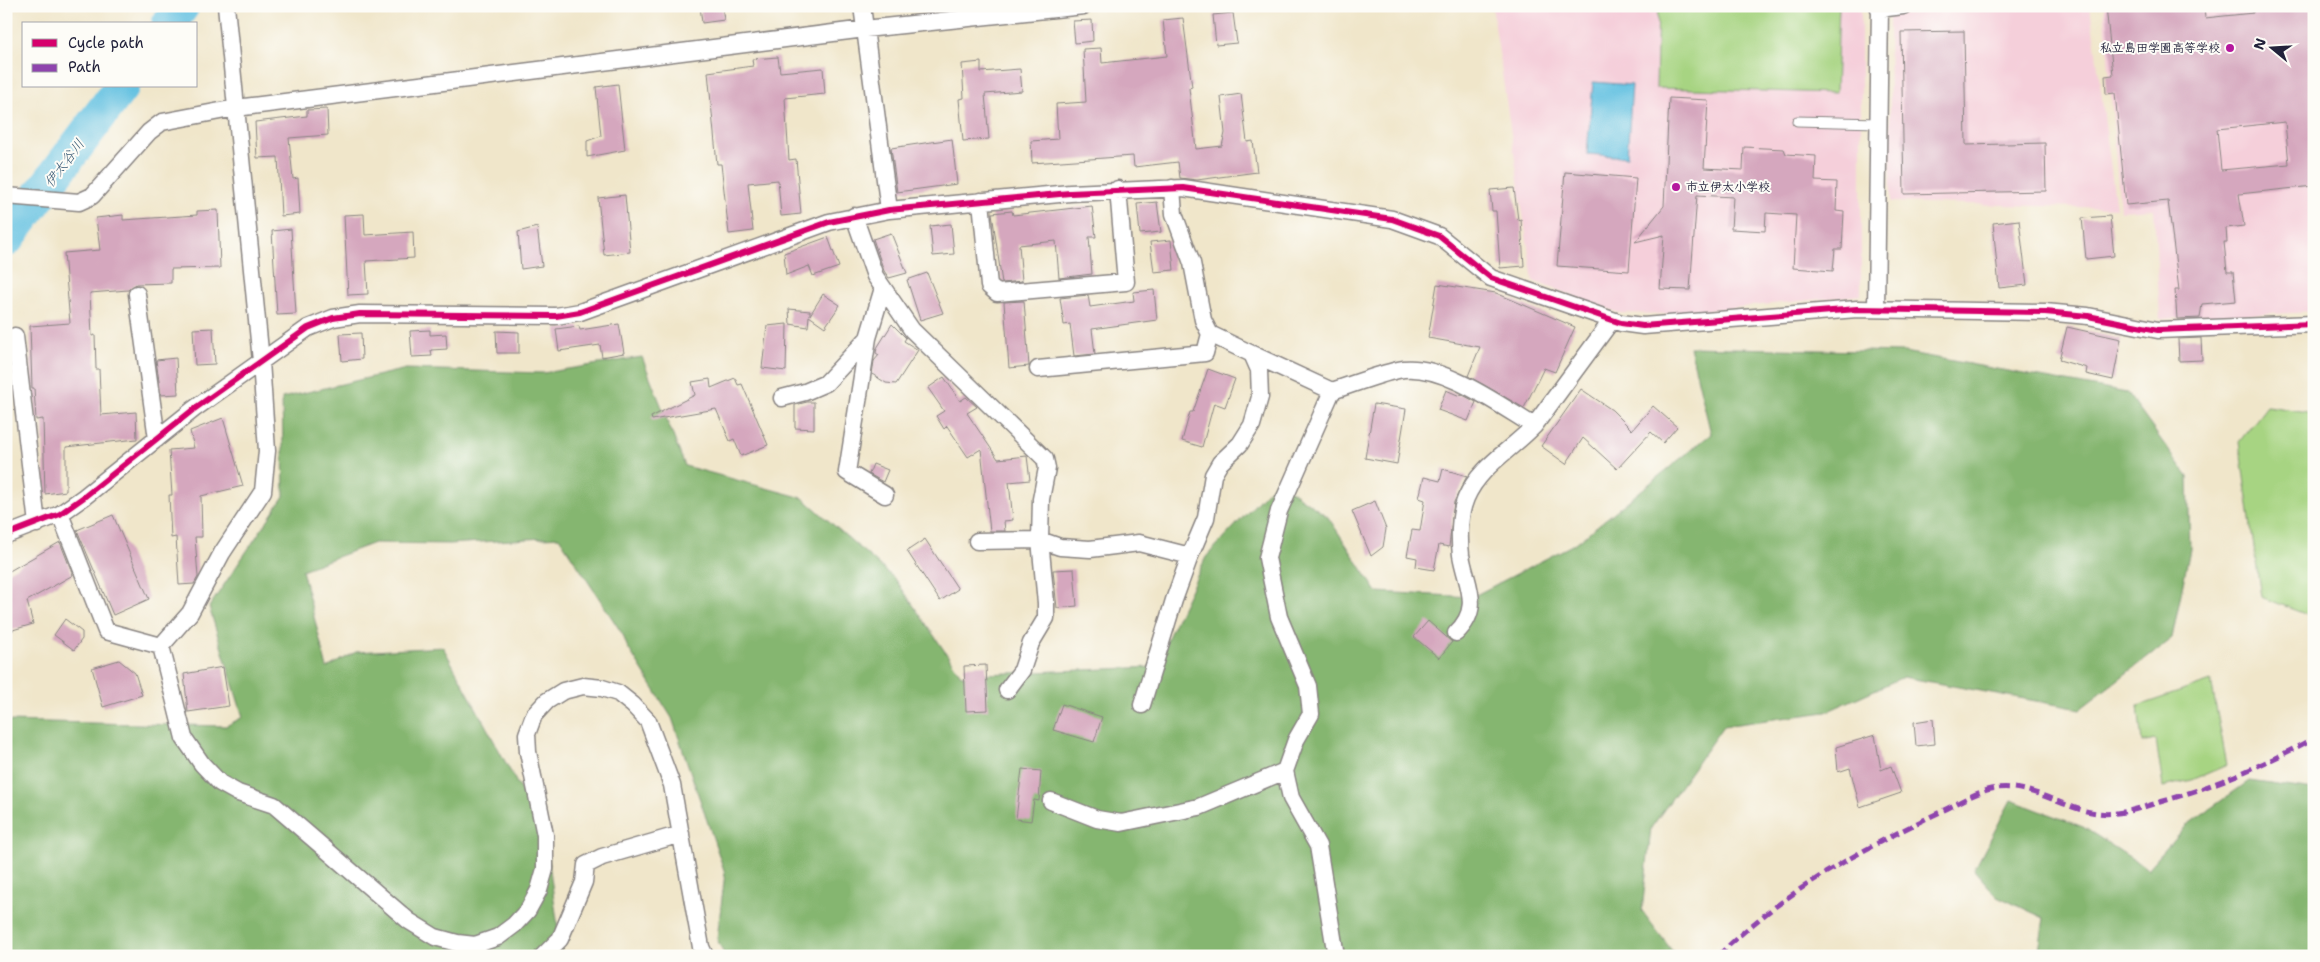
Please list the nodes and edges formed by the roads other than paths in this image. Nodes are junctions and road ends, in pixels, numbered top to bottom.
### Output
1 (226, 6) edge
2 (862, 6) edge
3 (1084, 6) edge
4 (1903, 6) edge
5 (1880, 8) edge
6 (865, 29) junction
7 (236, 108) junction
8 (1797, 121) dead end
9 (1878, 123) junction
10 (1172, 188) junction
11 (1118, 189) junction
12 (6, 196) edge
13 (981, 201) junction
14 (889, 210) junction
15 (854, 216) junction
16 (883, 288) junction
17 (137, 294) dead end
18 (1876, 309) junction
19 (1612, 320) junction
20 (2314, 324) edge
21 (1210, 334) junction
22 (15, 336) dead end
23 (868, 338) junction
24 (1252, 354) junction
25 (261, 361) junction
26 (1038, 369) dead end
27 (1332, 391) junction
28 (782, 398) dead end
29 (1534, 426) junction
30 (157, 439) junction
31 (885, 495) dead end
32 (60, 514) junction
33 (37, 524) junction
34 (6, 535) edge
35 (1040, 540) junction
36 (976, 541) dead end
37 (1190, 556) junction
38 (1456, 633) dead end
39 (161, 646) junction
40 (1007, 690) dead end
41 (1142, 705) dead end
42 (1285, 771) junction
43 (1052, 801) dead end
44 (681, 834) junction
45 (474, 950) edge
46 (543, 956) edge
47 (705, 956) edge
48 (1336, 956) edge

1 - 7 street
2 - 6 street
3 - 6 street
4 - 5 street
5 - 9 street
6 - 7 street
6 - 14 street
7 - 12 street
7 - 25 street
8 - 9 lane
9 - 18 street
10 - 11 street
10 - 19 street
10 - 21 street
11 - 13 street
11 - 13 street
13 - 14 street
14 - 15 street
15 - 16 street
15 - 25 street
16 - 23 street
16 - 35 street
17 - 30 street
18 - 19 street
18 - 20 street
19 - 29 street
21 - 24 street
21 - 26 street
22 - 33 street
23 - 28 street
23 - 31 street
24 - 27 street
24 - 37 street
25 - 30 street
25 - 39 street
27 - 29 street
27 - 42 street
29 - 38 street
30 - 32 street
32 - 33 street
32 - 39 street
33 - 34 street
35 - 36 street
35 - 37 street
35 - 40 street
37 - 41 street
39 - 45 street
42 - 43 street
42 - 48 street
44 - 45 street
44 - 46 street
44 - 47 street

